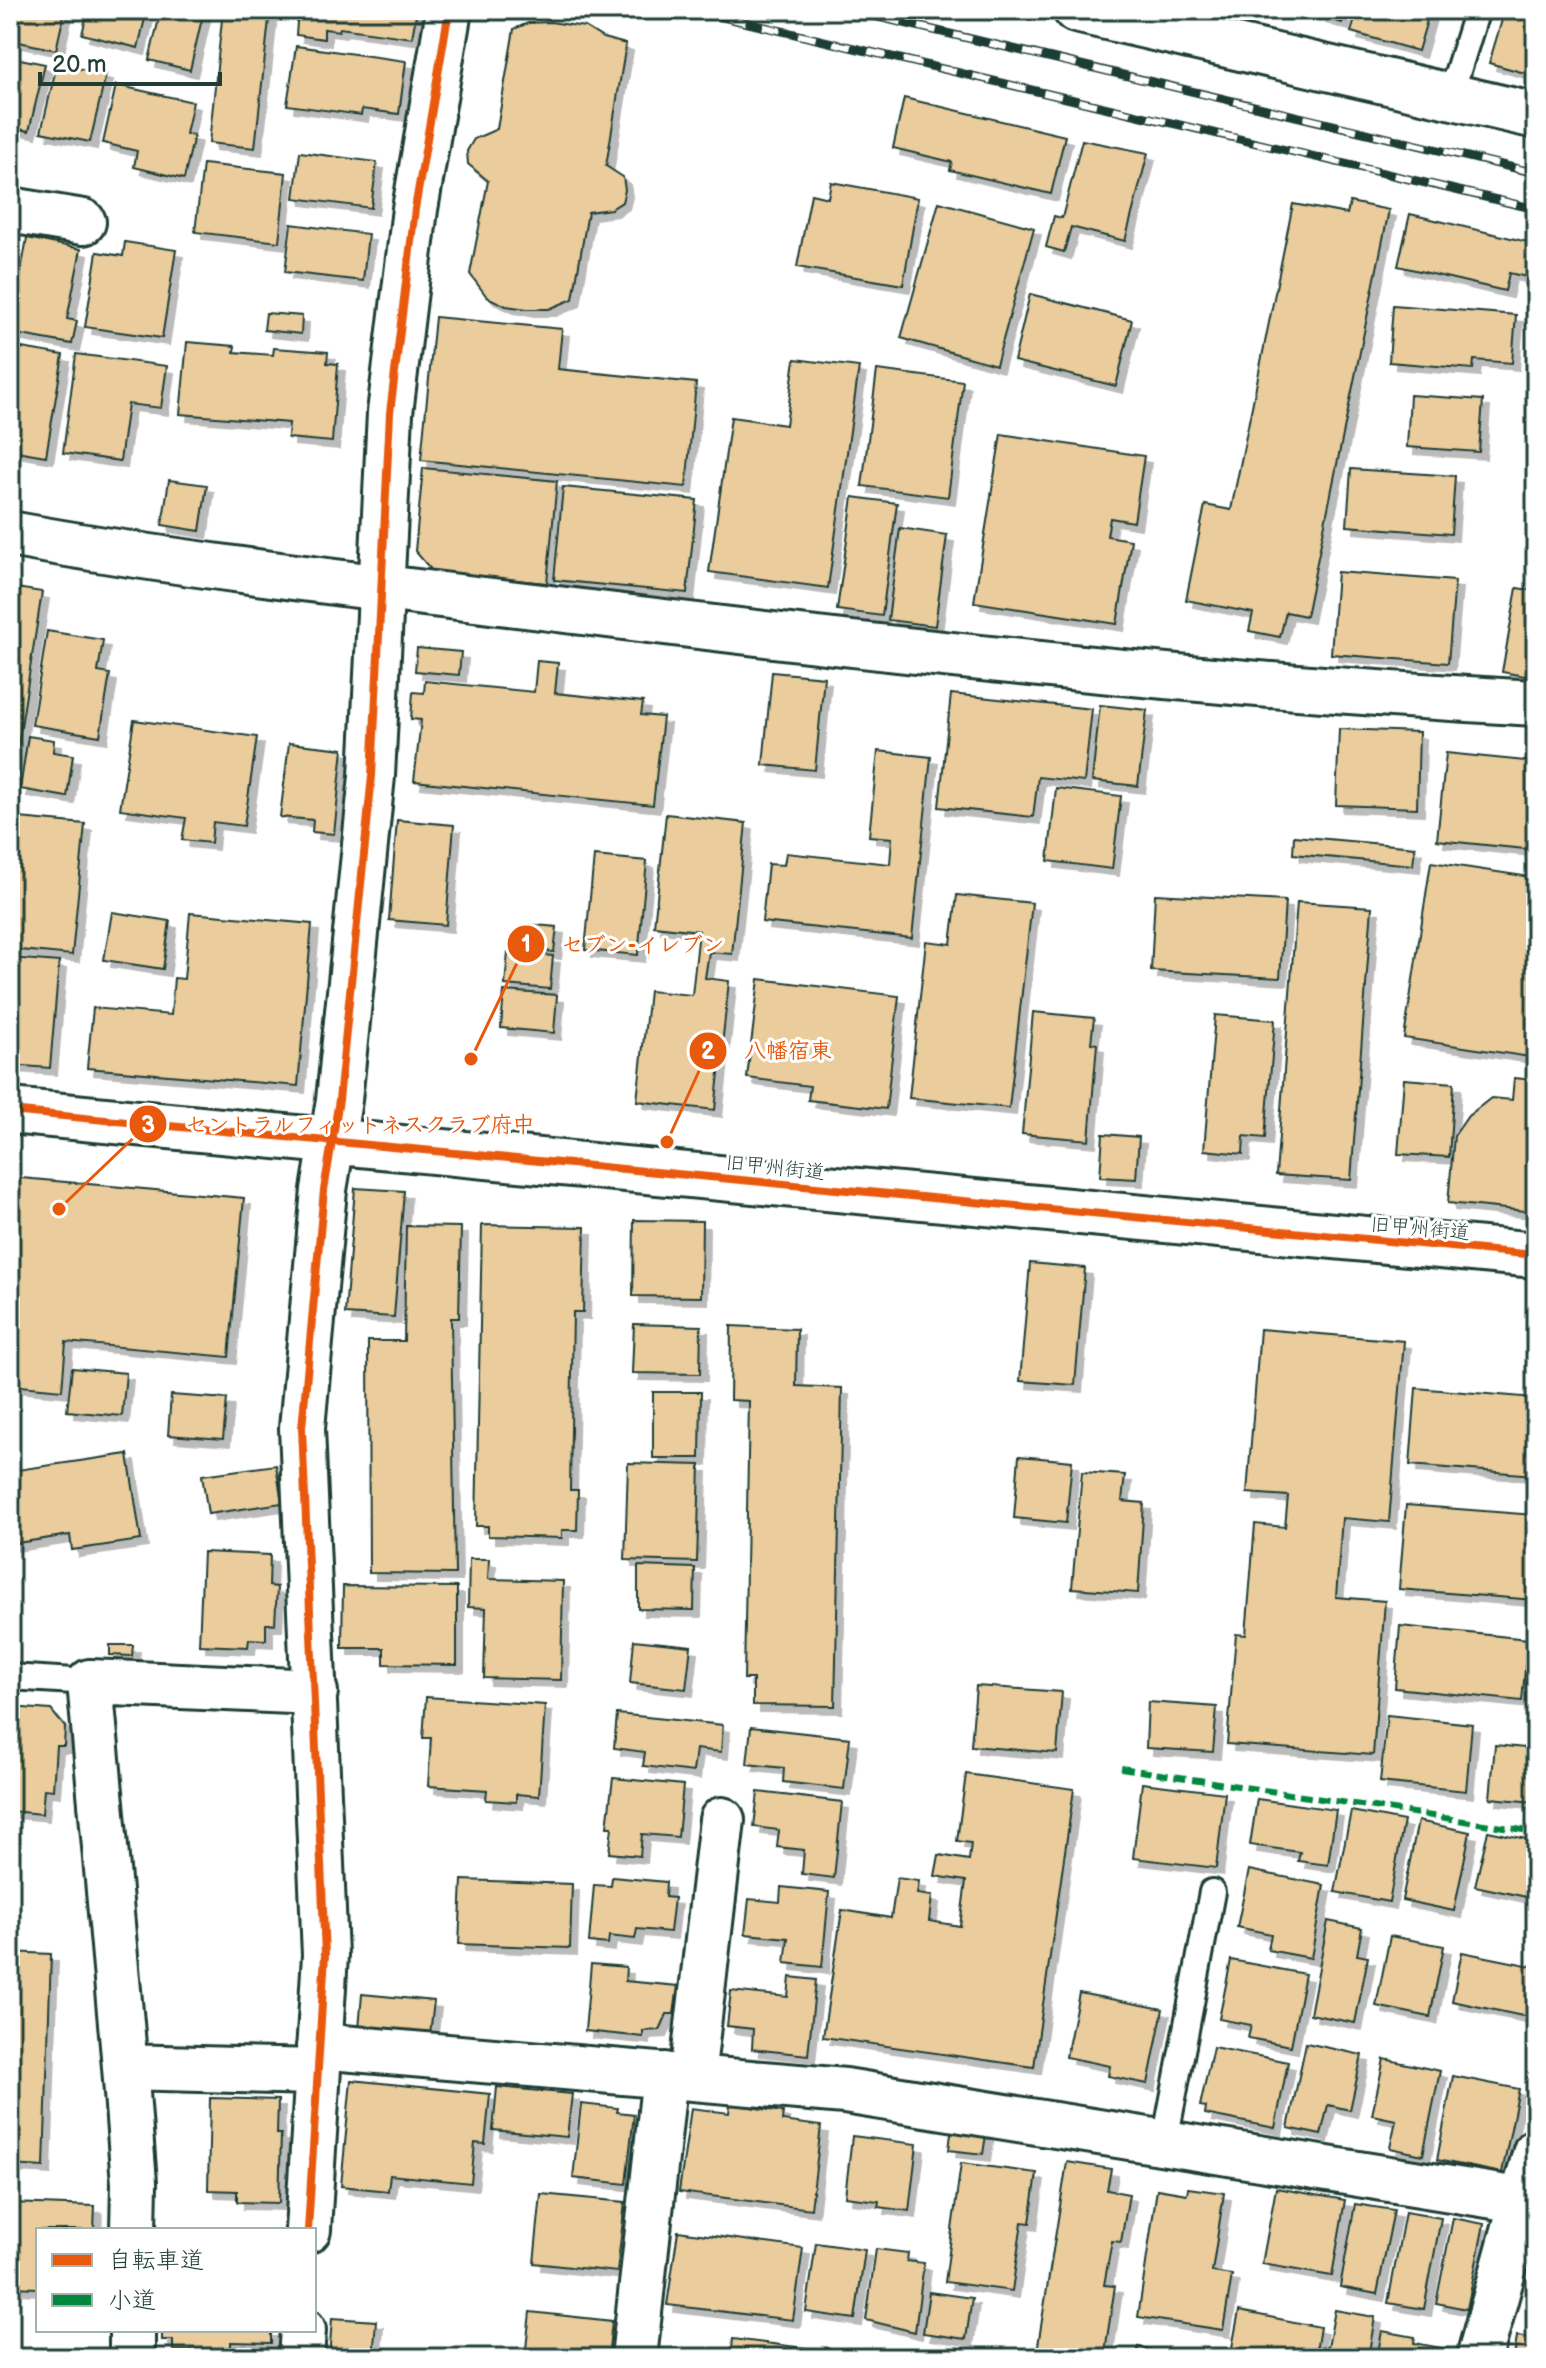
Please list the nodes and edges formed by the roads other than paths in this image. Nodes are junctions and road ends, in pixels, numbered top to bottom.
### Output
1 (449, 10) edge
2 (1076, 10) edge
3 (1477, 10) edge
4 (1450, 96) junction
5 (1536, 116) edge
6 (10, 210) edge
7 (83, 222) dead end
8 (10, 534) edge
9 (381, 587) junction
10 (1536, 703) edge
11 (10, 1111) edge
12 (333, 1140) junction
13 (1536, 1255) edge
14 (10, 1677) edge
15 (90, 1682) junction
16 (315, 1692) junction
17 (722, 1820) dead end
18 (1212, 1892) dead end
19 (317, 2059) junction
20 (125, 2067) junction
21 (678, 2076) junction
22 (1165, 2141) junction
23 (1532, 2175) edge
24 (133, 2228) edge
25 (308, 2228) edge
26 (132, 2332) edge
27 (303, 2332) edge
28 (132, 2358) edge
29 (301, 2358) edge
30 (634, 2358) edge
31 (1479, 2358) edge

1 - 9 street
2 - 4 street
3 - 4 lane
4 - 5 street
6 - 7 street
8 - 9 street
9 - 10 street
9 - 12 street
11 - 12 street, 旧甲州街道
12 - 13 street, 旧甲州街道
12 - 16 street
14 - 15 lane
15 - 16 street
15 - 20 street
16 - 19 street
17 - 21 street
18 - 22 lane
19 - 20 street
19 - 21 street
19 - 25 street
20 - 24 street
21 - 22 street
21 - 30 street
22 - 23 street
23 - 31 street
26 - 28 street
27 - 29 street

